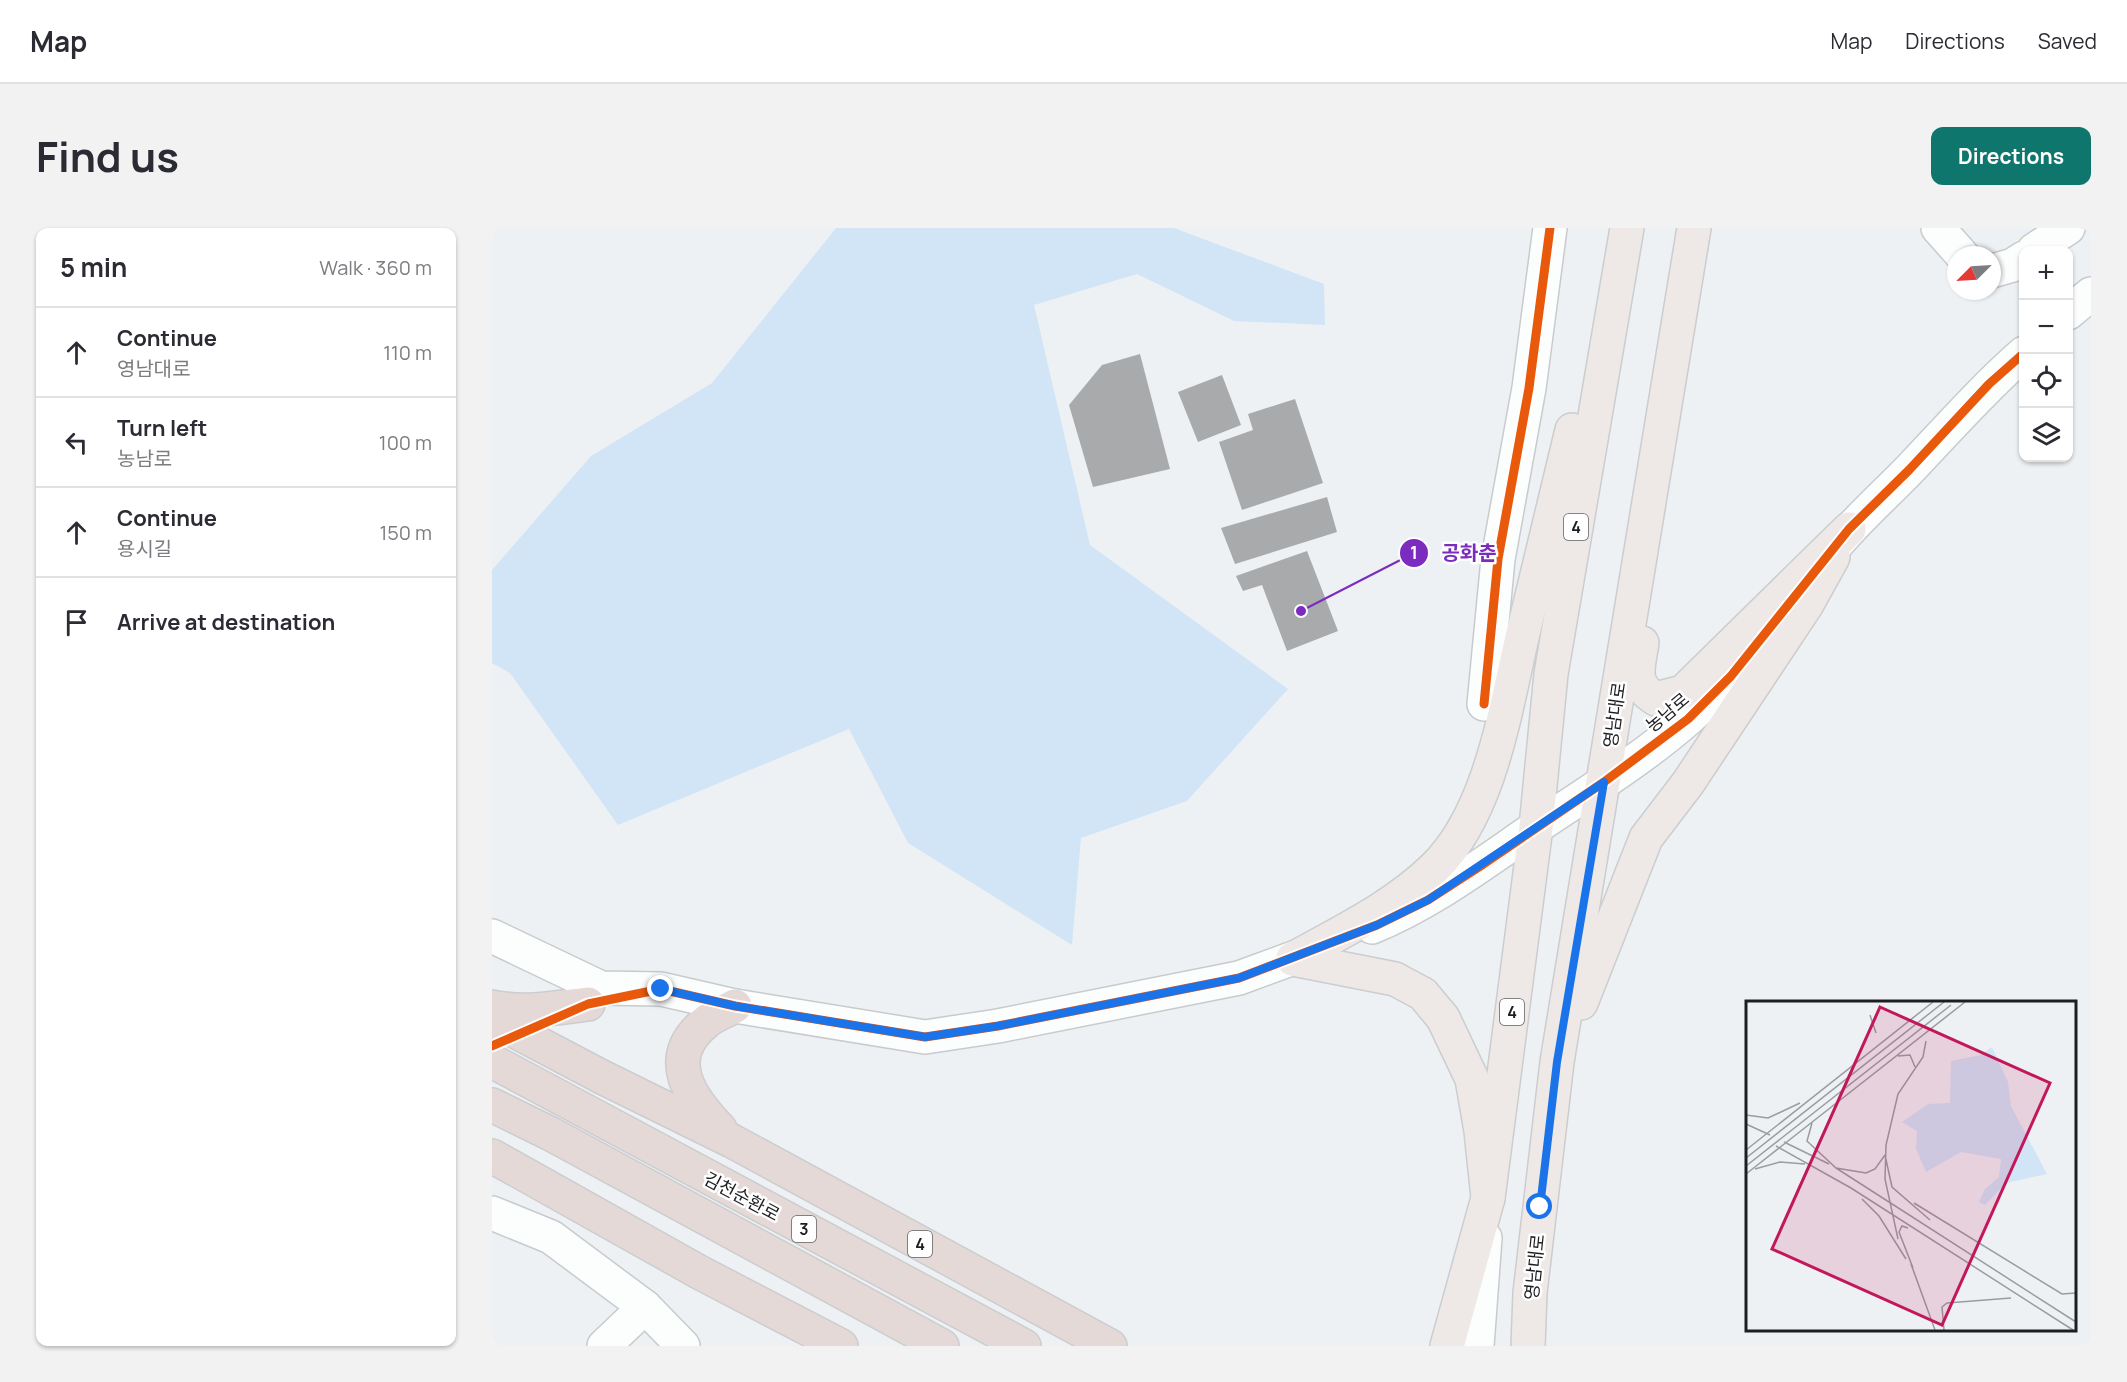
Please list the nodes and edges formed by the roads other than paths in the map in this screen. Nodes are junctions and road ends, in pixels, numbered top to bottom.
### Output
1 (1550, 228) edge
2 (1627, 228) edge
3 (1938, 228) edge
4 (2068, 228) edge
5 (1693, 234) edge
6 (1954, 246) edge
7 (2040, 246) edge
8 (2019, 261) edge
9 (2001, 269) edge
10 (2022, 354) edge
11 (1849, 529) junction
12 (1484, 704) dead end
13 (1604, 782) junction
14 (1536, 827) junction
15 (492, 936) edge
16 (1293, 959) junction
17 (661, 989) junction
18 (588, 1004) junction
19 (735, 1006) junction
20 (492, 1007) edge
21 (501, 1033) edge
22 (492, 1061) edge
23 (1557, 1062) junction
24 (492, 1106) edge
25 (732, 1141) junction
26 (492, 1156) edge
27 (492, 1173) edge
28 (1488, 1198) junction
29 (492, 1213) edge
30 (613, 1225) junction
31 (1530, 1293) junction
32 (645, 1307) junction
33 (604, 1346) edge
34 (682, 1346) edge
35 (841, 1346) edge
36 (942, 1346) edge
37 (1024, 1346) edge
38 (1110, 1346) edge
39 (1447, 1346) edge
40 (1477, 1346) edge
41 (1527, 1346) edge
42 (1539, 1346) edge

1 - 12 street
2 - 14 main road, 4
2 - 16 main road
3 - 6 street
4 - 7 street
5 - 11 main road
5 - 13 main road, 영남대로
8 - 9 street
10 - 11 street, 농남로
11 - 13 street, 농남로
11 - 23 main road
13 - 14 street, 농남로
13 - 23 main road, 영남대로
14 - 16 street, 농남로
14 - 28 main road, 4
15 - 17 street
16 - 19 street, 농남로
16 - 28 main road
17 - 18 street
17 - 19 street, 농남로
18 - 20 highway
18 - 21 street
19 - 25 highway
21 - 25 highway, 4
22 - 37 highway, 김천순환로 / 3
23 - 31 main road, 영남대로
24 - 36 highway, 김천순환로 / 3
25 - 38 highway, 4
26 - 30 highway
27 - 30 highway
28 - 39 main road, 4
28 - 40 street
29 - 32 street
30 - 35 highway
31 - 41 main road, 영남대로
31 - 42 main road
32 - 33 street
32 - 34 street

